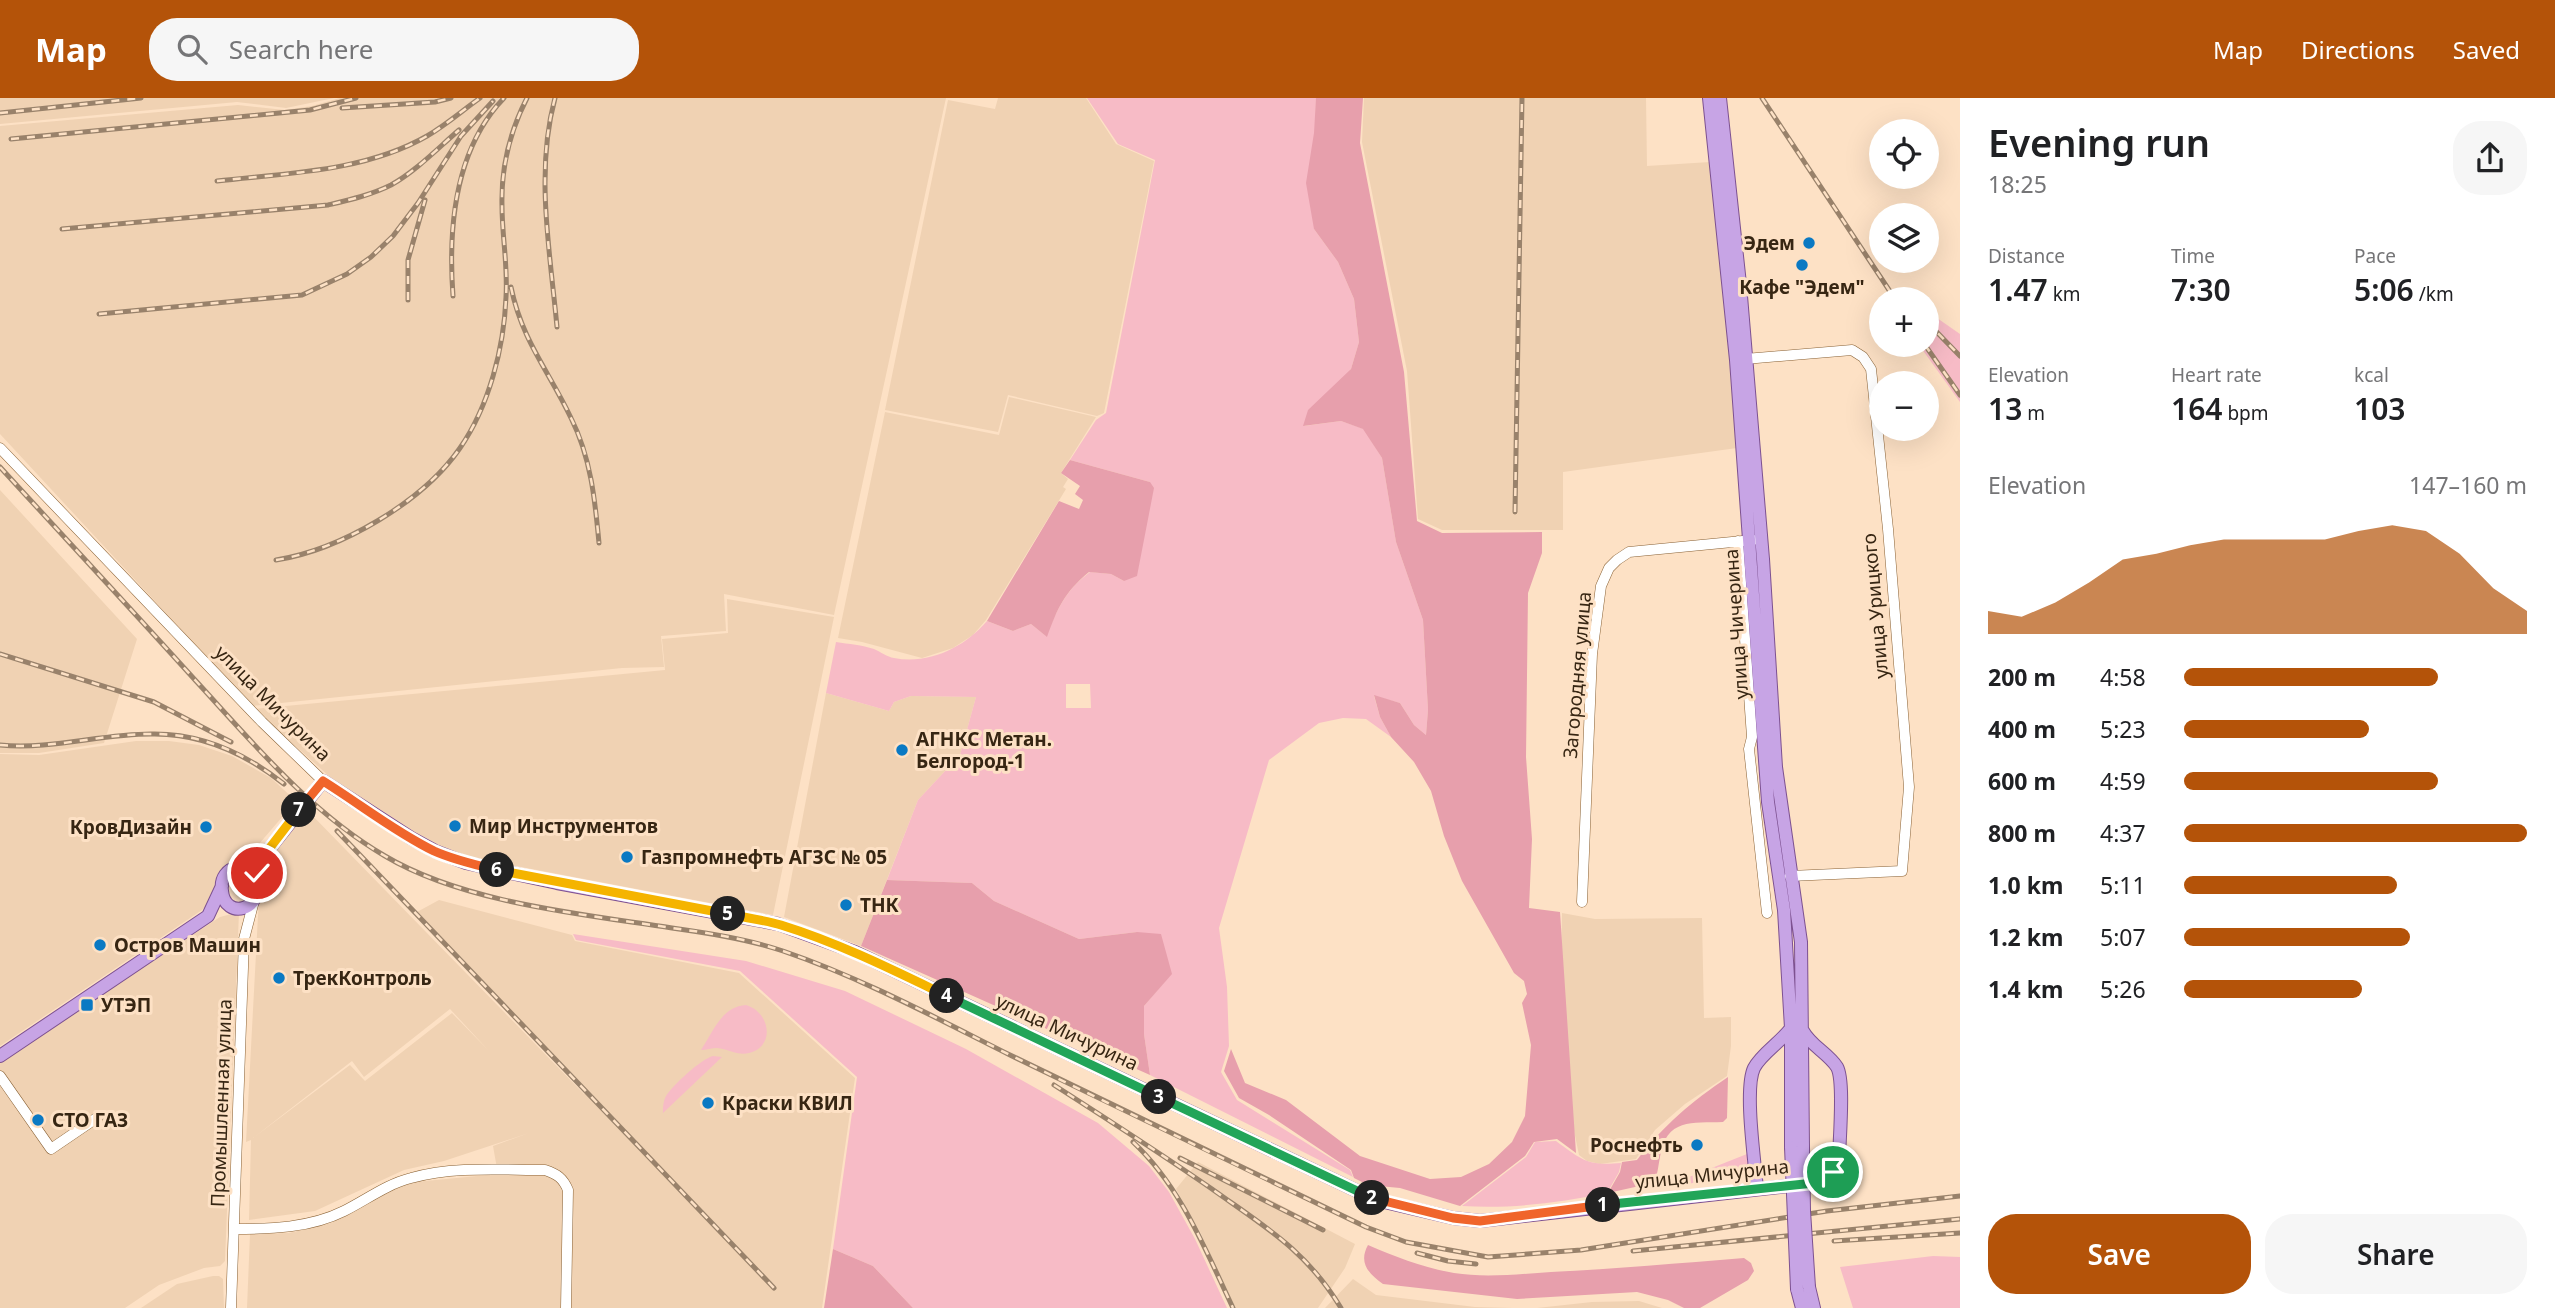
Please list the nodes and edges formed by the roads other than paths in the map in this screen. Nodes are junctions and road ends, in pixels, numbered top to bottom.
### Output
1 (1709, 98) edge
2 (1720, 98) edge
3 (1741, 359) junction
4 (0, 448) edge
5 (1749, 540) junction
6 (323, 781) junction
7 (262, 858) junction
8 (242, 867) junction
9 (1790, 876) junction
10 (255, 881) junction
11 (222, 886) junction
12 (254, 901) junction
13 (1583, 902) dead end
14 (234, 908) junction
15 (1767, 913) dead end
16 (208, 916) junction
17 (245, 928) junction
18 (1797, 1029) junction
19 (0, 1056) edge
20 (1764, 1056) junction
21 (1830, 1059) junction
22 (1797, 1072) junction
23 (0, 1076) edge
24 (98, 1116) dead end
25 (1757, 1189) junction
26 (234, 1229) junction
27 (1803, 1288) junction
28 (231, 1308) edge
29 (566, 1308) edge
30 (1802, 1308) edge
31 (1814, 1308) edge

1 - 3 main road, улица Чичерина
2 - 3 main road, улица Чичерина
3 - 5 main road, улица Чичерина
3 - 9 street, улица Урицкого
4 - 6 street, улица Мичурина
5 - 9 main road, улица Чичерина
5 - 13 street, Загородняя улица
5 - 15 street
5 - 18 main road, улица Чичерина
6 - 7 main road
6 - 25 main road, улица Мичурина
7 - 8 main road
7 - 10 main road
8 - 10 main road
8 - 11 main road
9 - 18 main road, улица Чичерина
10 - 12 main road
11 - 14 main road
11 - 16 main road
12 - 14 main road
12 - 17 street, Промышленная улица
14 - 16 main road
14 - 17 street
16 - 19 main road
17 - 26 street, Промышленная улица
18 - 20 main road
18 - 21 main road
18 - 22 main road, улица Чичерина
20 - 22 main road
20 - 25 main road
21 - 22 main road
21 - 25 main road, улица Мичурина
22 - 27 main road, улица Чичерина, bridge
23 - 24 street
26 - 28 street, Промышленная улица
26 - 29 street
27 - 30 main road
27 - 31 main road

